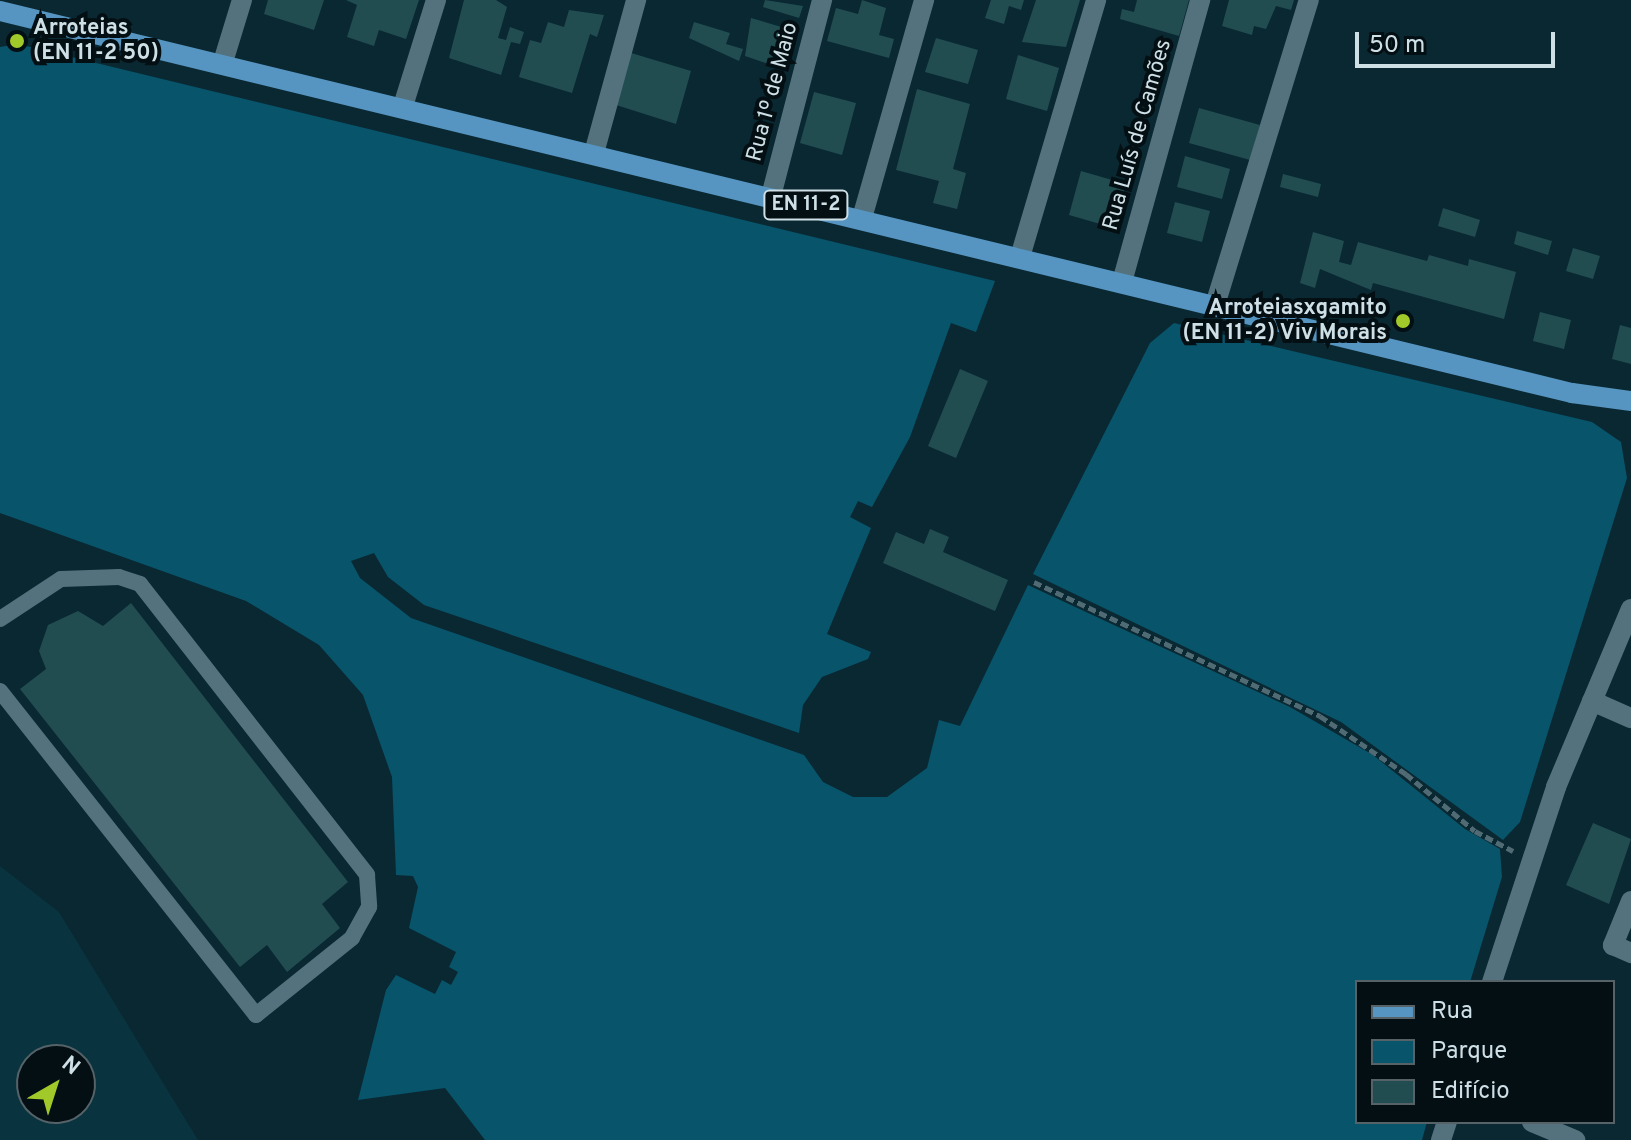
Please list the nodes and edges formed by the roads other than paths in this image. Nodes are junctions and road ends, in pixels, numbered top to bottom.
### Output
1 (242, 0) edge
2 (436, 0) edge
3 (636, 0) edge
4 (822, 0) edge
5 (924, 0) edge
6 (1096, 0) edge
7 (1200, 0) edge
8 (1309, 0) edge
9 (0, 11) edge
10 (223, 62) junction
11 (403, 106) junction
12 (594, 153) junction
13 (771, 196) junction
14 (862, 218) junction
15 (1020, 257) junction
16 (1122, 282) junction
17 (1215, 305) junction
18 (1621, 401) edge
19 (1631, 413) edge
20 (1631, 609) edge
21 (0, 619) edge
22 (0, 691) edge
23 (1592, 701) junction
24 (1631, 718) edge
25 (1631, 901) edge
26 (1622, 949) edge
27 (1493, 980) edge
28 (1537, 1124) edge
29 (1575, 1140) edge

1 - 10 street
2 - 11 street
3 - 12 street
4 - 13 street, Rua 1º de Maio
5 - 14 street
6 - 15 street
7 - 16 street, Rua Luís de Camões
8 - 17 street
9 - 10 main road, EN 11-2
10 - 11 main road, EN 11-2
11 - 12 main road, EN 11-2
12 - 13 main road, EN 11-2
13 - 14 main road, EN 11-2
14 - 15 main road, EN 11-2
15 - 16 main road, EN 11-2
16 - 17 main road, EN 11-2
17 - 18 main road, EN 11-2
18 - 19 main road, EN 11-2
20 - 23 street
21 - 22 lane
23 - 24 street
23 - 27 street
25 - 26 street
28 - 29 street

